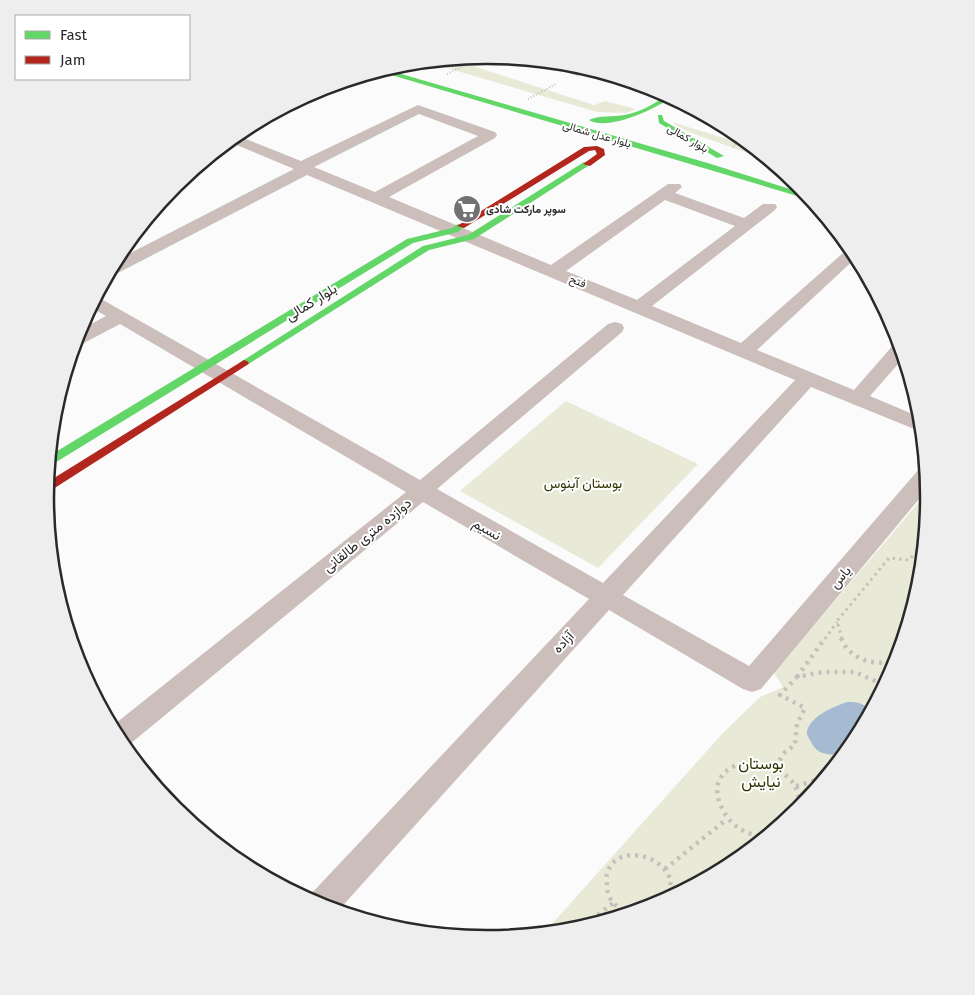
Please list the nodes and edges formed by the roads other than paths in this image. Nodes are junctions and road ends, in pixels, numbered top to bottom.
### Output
1 (419, 69) edge
2 (576, 73) edge
3 (395, 74) edge
4 (556, 84) road end
5 (663, 101) edge
6 (675, 106) edge
7 (551, 108) dead end
8 (642, 114) junction
9 (531, 115) junction
10 (658, 118) junction
11 (629, 130) dead end
12 (240, 141) edge
13 (675, 143) dead end
14 (580, 145) junction
15 (607, 154) junction
16 (673, 156) junction
17 (305, 168) junction
18 (798, 195) edge
19 (376, 198) junction
20 (769, 207) dead end
21 (748, 225) junction
22 (463, 234) junction
23 (848, 256) edge
24 (123, 263) edge
25 (554, 271) junction
26 (98, 305) edge
27 (640, 307) junction
28 (119, 317) junction
29 (615, 328) dead end
30 (86, 334) edge
31 (744, 351) junction
32 (896, 353) edge
33 (215, 372) junction
34 (808, 378) junction
35 (857, 398) junction
36 (915, 422) edge
37 (56, 457) edge
38 (55, 482) edge
39 (920, 482) edge
40 (421, 491) junction
41 (605, 596) junction
42 (752, 681) joint
43 (124, 733) edge
44 (327, 900) edge

1 - 7 street, بلوار عدل شمالی
2 - 4 street
3 - 9 street, بلوار عدل شمالی
5 - 8 street
6 - 10 street, بلوار کمالی
8 - 10 street
8 - 11 street, بلوار عدل شمالی
9 - 14 street
9 - 16 street, بلوار عدل شمالی
10 - 13 street, بلوار کمالی
12 - 17 street, فتح
14 - 15 street
14 - 22 street, بلوار کمالی
15 - 16 street, بلوار کمالی
15 - 22 street, بلوار کمالی
16 - 18 street, بلوار عدل شمالی
17 - 19 street, فتح
17 - 19 street
17 - 24 street
19 - 22 street, فتح
20 - 21 street
21 - 25 street
21 - 27 street
22 - 25 street, فتح
22 - 33 street, بلوار کمالی
22 - 33 street, بلوار کمالی
23 - 31 street
25 - 27 street, فتح
26 - 28 street, نسیم
27 - 31 street, فتح
28 - 30 street
28 - 33 street, نسیم
29 - 40 street, دوازده متری طالقانی
31 - 34 street, فتح
32 - 35 street
33 - 37 street, بلوار کمالی
33 - 38 street, بلوار کمالی
33 - 40 street, نسیم
34 - 35 street, فتح
34 - 41 street, آزاده
35 - 36 street, فتح
39 - 42 street, یاس
40 - 41 street, نسیم
40 - 43 street, دوازده متری طالقانی
41 - 42 street, نسیم
41 - 44 street, آزاده

